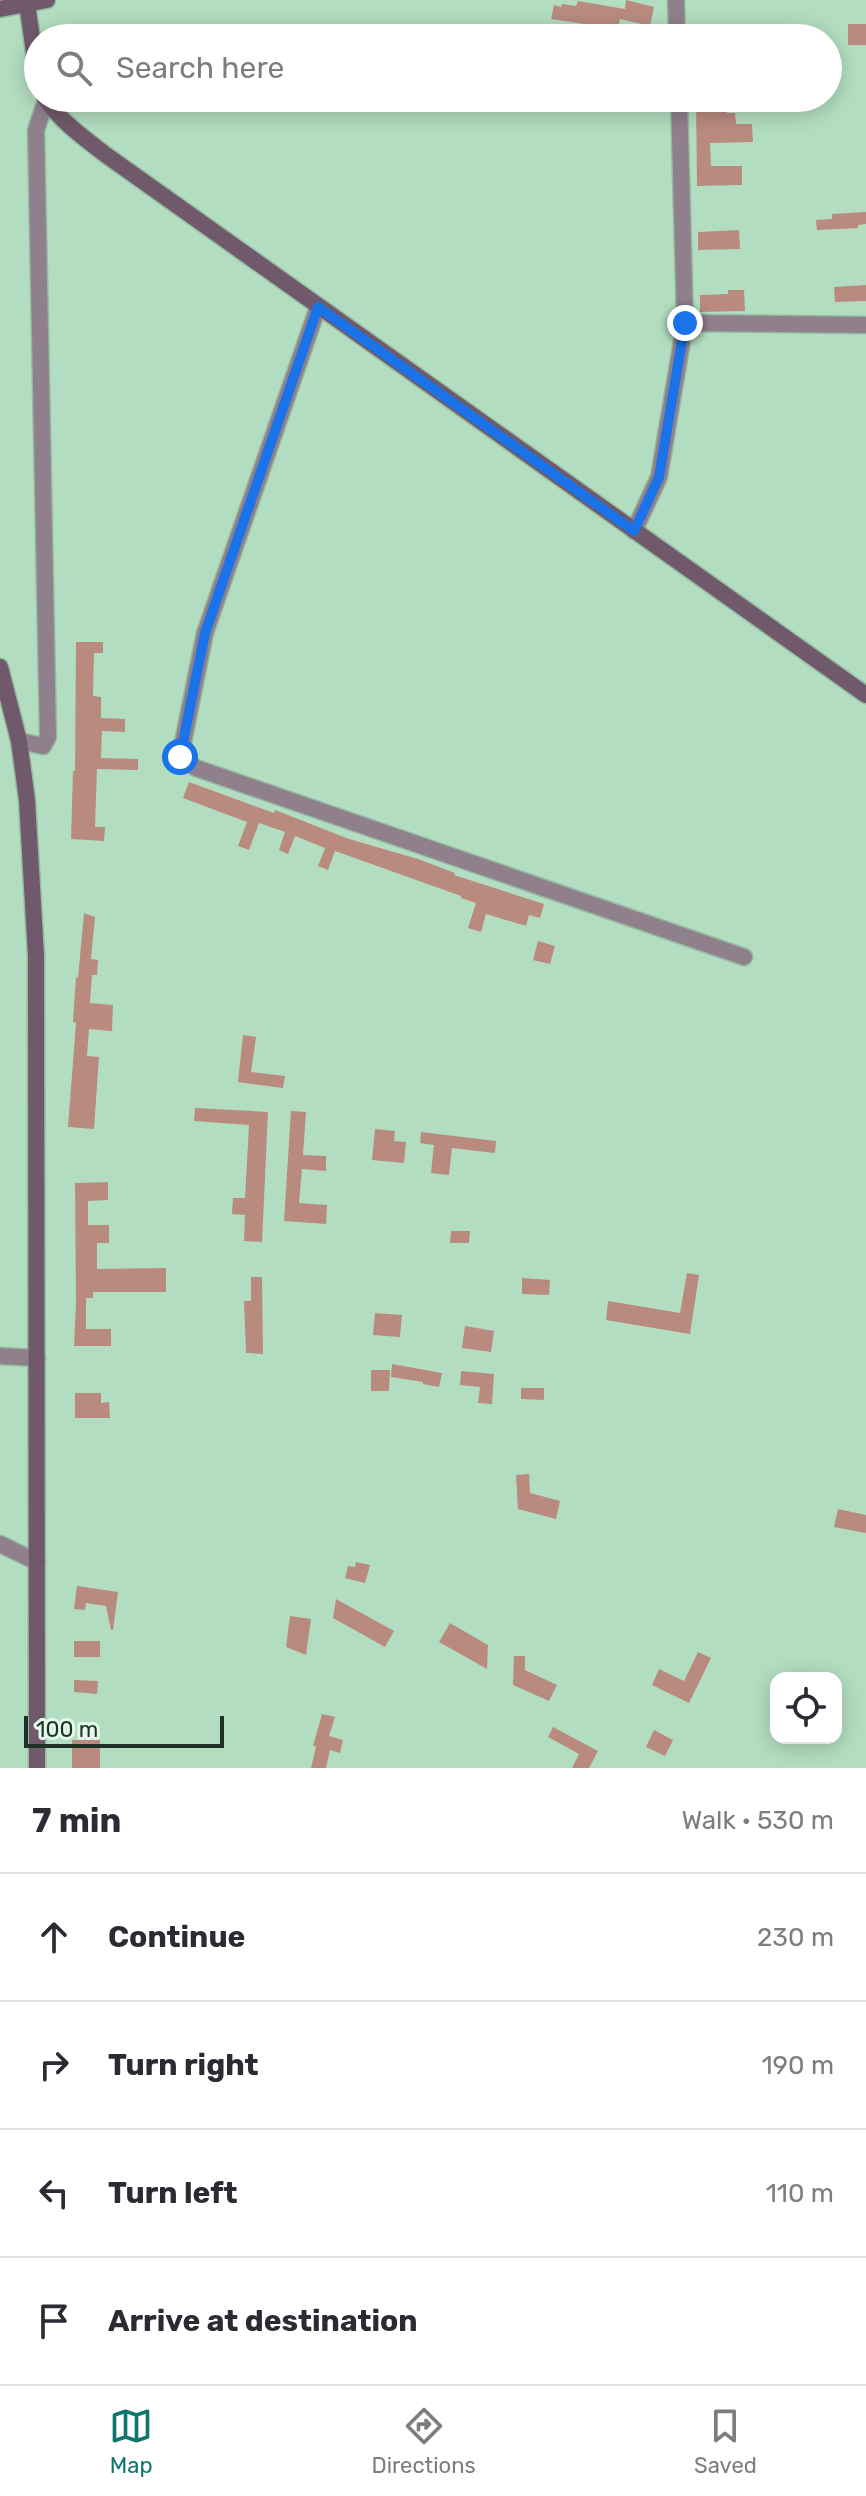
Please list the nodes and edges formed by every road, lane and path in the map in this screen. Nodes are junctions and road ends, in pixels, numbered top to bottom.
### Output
1 (47, 0) edge
2 (676, 0) edge
3 (27, 4) junction
4 (0, 9) edge
5 (30, 24) edge
6 (677, 24) edge
7 (42, 112) edge
8 (58, 112) edge
9 (679, 112) edge
10 (318, 307) junction
11 (685, 323) junction
12 (866, 325) edge
13 (634, 531) junction
14 (0, 667) edge
15 (866, 695) edge
16 (19, 741) junction
17 (744, 957) dead end
18 (0, 1356) edge
19 (37, 1358) junction
20 (0, 1544) edge
21 (37, 1562) junction
22 (37, 1768) edge

1 - 3 main road
2 - 6 street
3 - 4 main road
3 - 5 main road
7 - 16 street
8 - 10 main road
9 - 11 street
10 - 13 main road
10 - 17 street
11 - 12 street
11 - 13 street
13 - 15 main road
14 - 16 main road
16 - 19 main road
18 - 19 street
19 - 21 main road
20 - 21 street
21 - 22 main road

